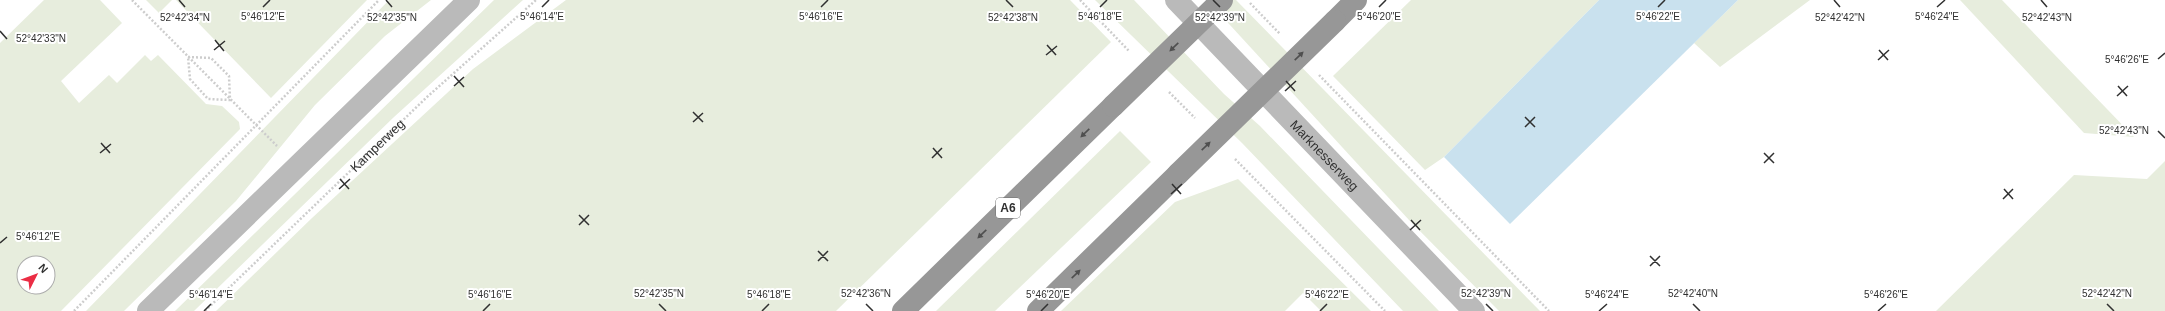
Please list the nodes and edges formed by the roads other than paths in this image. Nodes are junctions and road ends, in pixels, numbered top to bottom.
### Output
1 (469, 0) edge
2 (1176, 0) edge
3 (1222, 0) edge
4 (1356, 0) edge
5 (148, 311) edge
6 (903, 311) edge
7 (1038, 311) edge
8 (1474, 311) edge

1 - 5 main road
2 - 8 main road, Marknesserweg
3 -> 6 highway, A6, bridge
7 -> 4 highway, bridge

